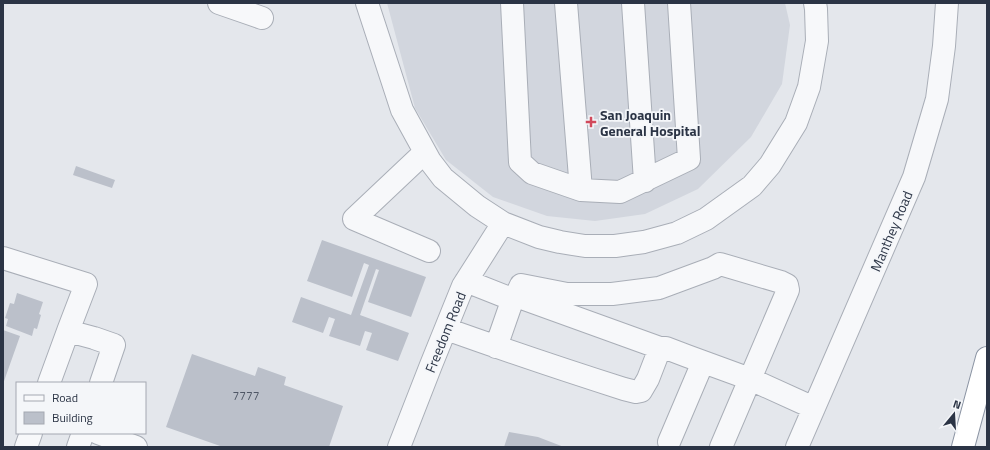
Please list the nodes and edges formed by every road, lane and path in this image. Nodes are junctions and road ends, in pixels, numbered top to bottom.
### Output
1 (219, 3) edge
2 (367, 3) edge
3 (512, 3) edge
4 (566, 3) edge
5 (633, 3) edge
6 (679, 3) edge
7 (815, 3) edge
8 (947, 3) edge
9 (262, 18) dead end
10 (425, 152) junction
11 (645, 180) junction
12 (581, 190) junction
13 (502, 223) junction
14 (429, 251) dead end
15 (3, 258) edge
16 (470, 275) junction
17 (517, 294) junction
18 (446, 329) junction
19 (68, 331) junction
20 (496, 347) junction
21 (660, 348) junction
22 (987, 358) edge
23 (703, 362) junction
24 (750, 379) junction
25 (48, 382) edge
26 (101, 382) edge
27 (814, 408) junction
28 (30, 434) edge
29 (83, 434) edge
30 (101, 434) edge
31 (672, 445) edge
32 (26, 447) edge
33 (78, 447) edge
34 (136, 447) edge
35 (399, 447) edge
36 (721, 447) edge
37 (797, 447) edge
38 (963, 447) edge

1 - 9 street
2 - 10 street
3 - 12 street
4 - 12 street
5 - 11 street
6 - 11 street
7 - 13 street
8 - 27 street, Manthey Road
10 - 13 street
10 - 14 street
11 - 12 street
13 - 16 street, Freedom Road
15 - 19 street
16 - 17 street
16 - 18 street, Freedom Road
17 - 20 street
17 - 21 street
17 - 24 street
18 - 20 street
18 - 35 street, Freedom Road
19 - 25 street
19 - 26 street
20 - 21 street
21 - 23 street
22 - 38 highway
23 - 24 street
23 - 31 street
24 - 27 street
24 - 36 street
27 - 37 street, Manthey Road
28 - 32 street
29 - 33 street
30 - 34 street

